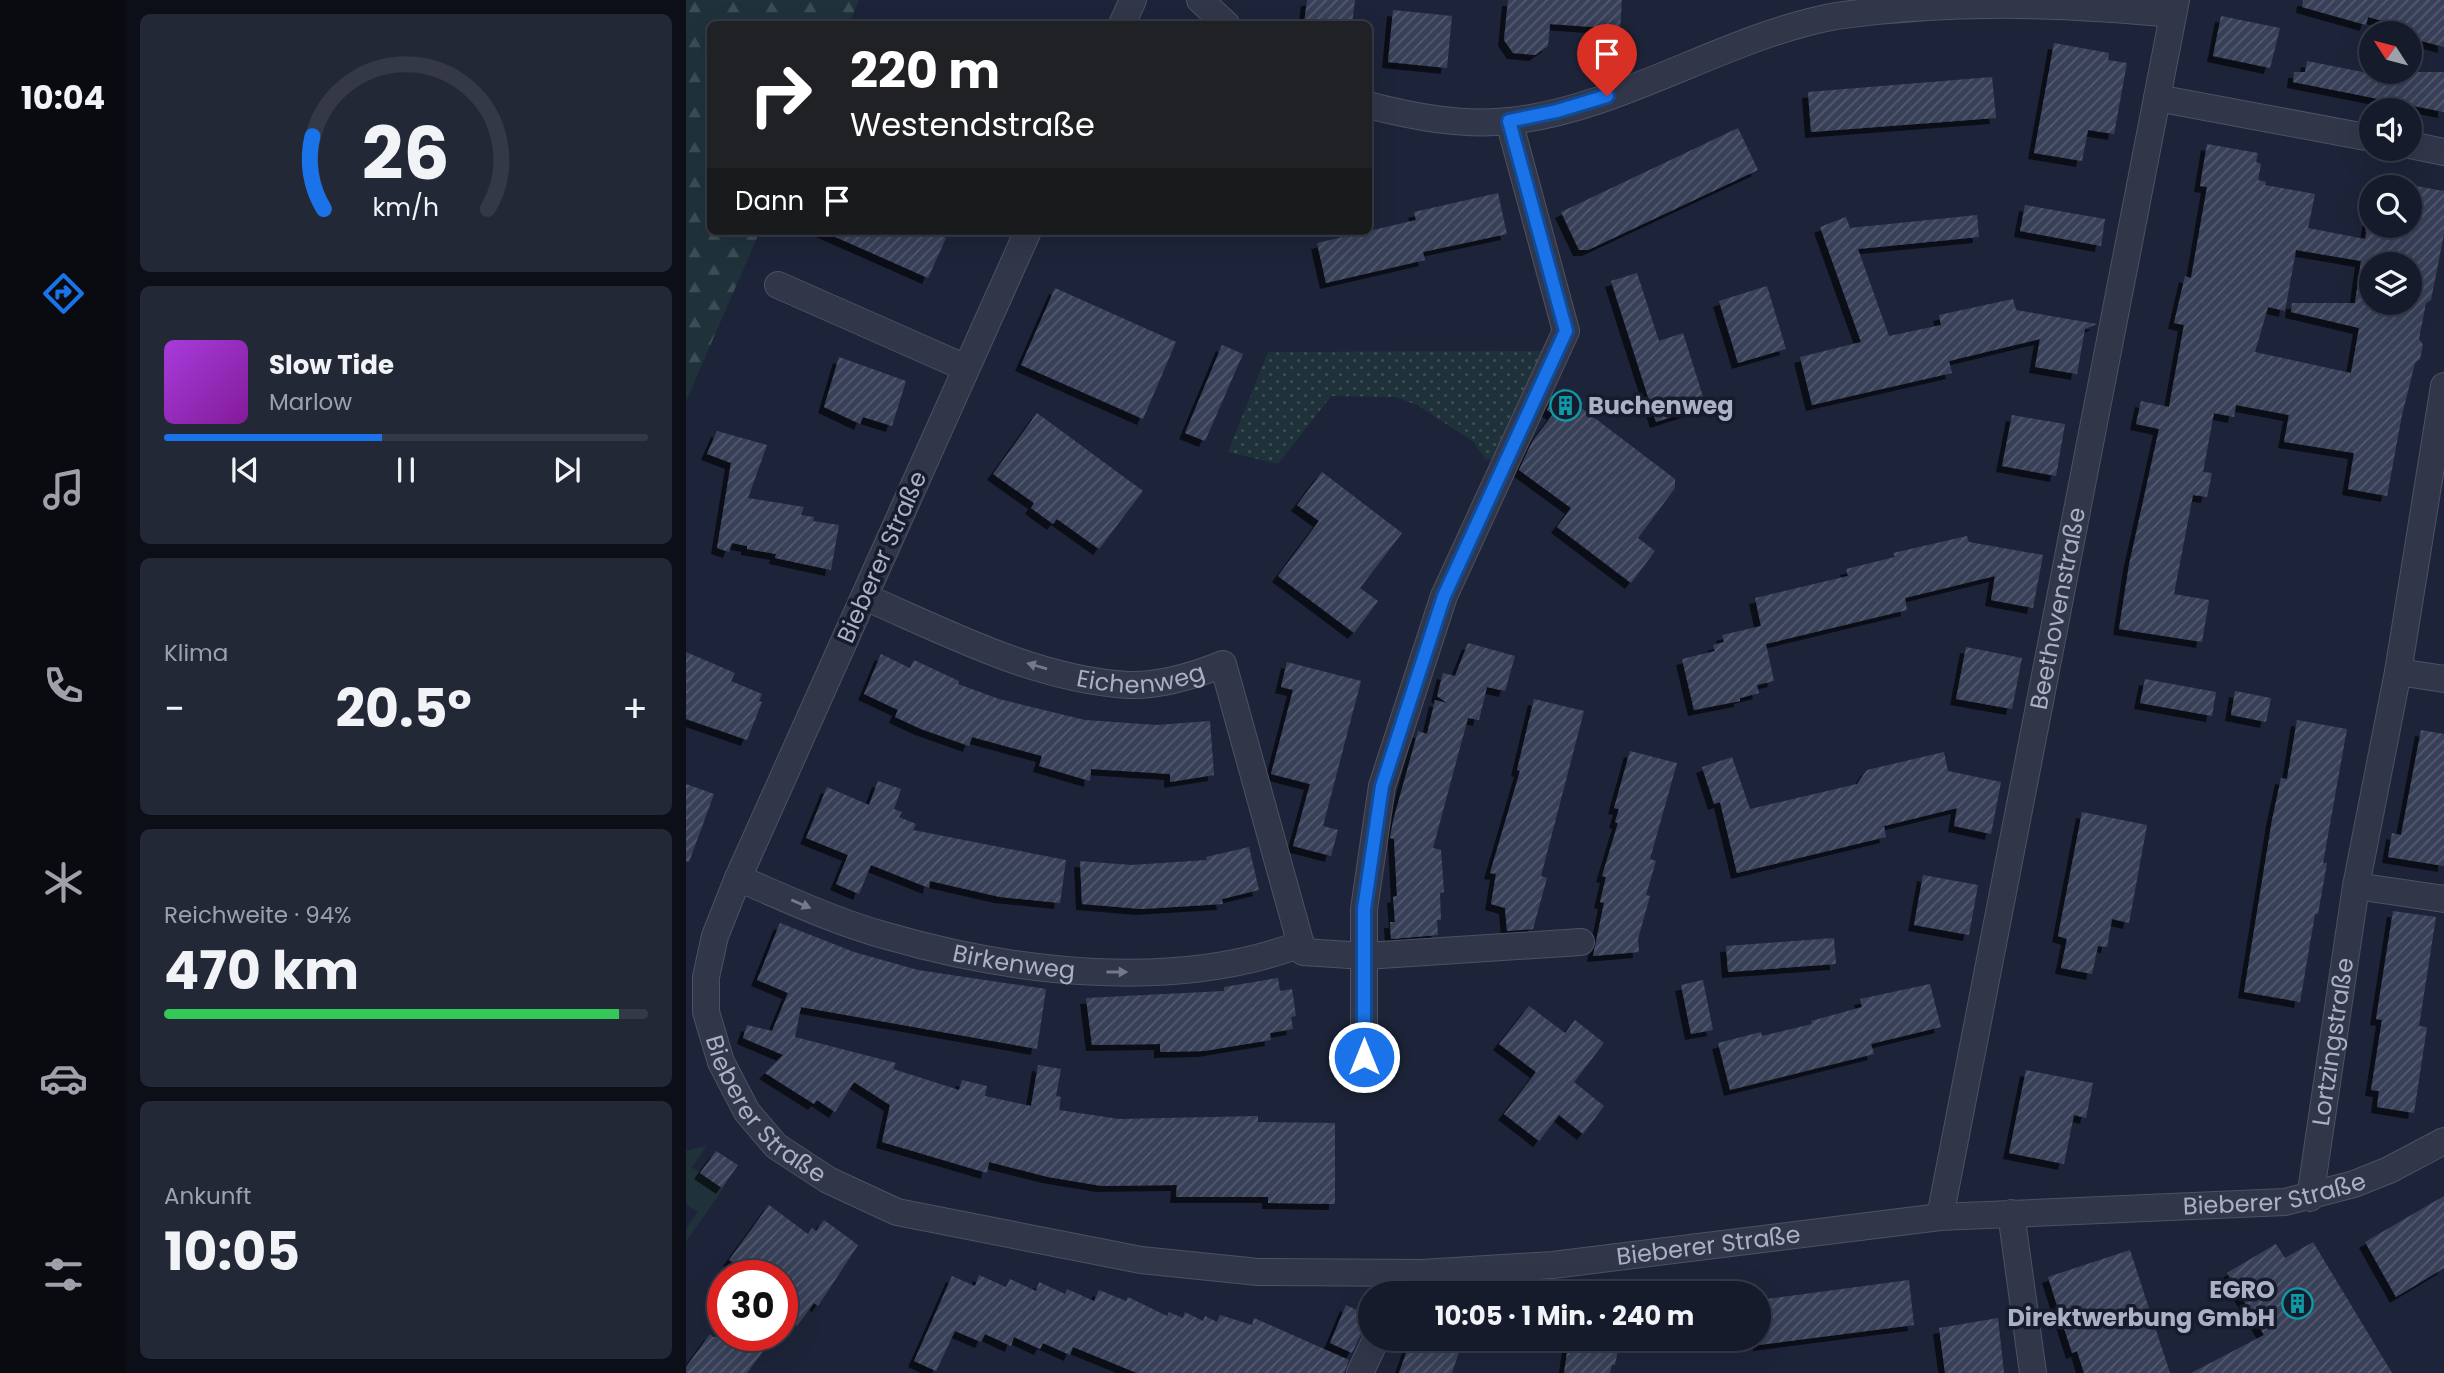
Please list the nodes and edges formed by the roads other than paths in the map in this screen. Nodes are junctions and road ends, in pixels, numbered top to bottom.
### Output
1 (1133, 0) edge
2 (1200, 0) edge
3 (2174, 7) edge
4 (1123, 21) edge
5 (1223, 21) edge
6 (2157, 97) junction
7 (1372, 106) edge
8 (1509, 121) junction
9 (2359, 136) edge
10 (2422, 147) edge
11 (2444, 152) edge
12 (1026, 235) edge
13 (778, 285) dead end
14 (966, 368) junction
15 (2444, 386) edge
16 (865, 597) junction
17 (2398, 671) junction
18 (2444, 679) edge
19 (738, 878) junction
20 (2356, 886) junction
21 (2444, 899) edge
22 (1581, 942) dead end
23 (1301, 944) junction
24 (1365, 956) junction
25 (1364, 1057) dead end
26 (2444, 1141) edge
27 (2310, 1198) junction
28 (2011, 1213) junction
29 (1940, 1217) junction
30 (1376, 1281) edge
31 (1419, 1281) edge
32 (1370, 1351) edge
33 (1360, 1373) edge
34 (2033, 1373) edge

1 - 4 street
2 - 5 street
3 - 6 street, Beethovenstraße
3 - 8 street
6 - 9 street
6 - 29 street, Beethovenstraße
7 - 8 street
8 - 24 street
10 - 11 street
12 - 14 street, Bieberer Straße
13 - 14 street
14 - 16 street, Bieberer Straße
15 - 17 street, Lortzingstraße
16 - 19 street, Bieberer Straße
23 -> 16 street, Eichenweg
17 - 18 street
17 - 20 street, Lortzingstraße
19 -> 23 street, Birkenweg
19 - 30 street, Bieberer Straße
20 - 21 street
20 - 27 street, Lortzingstraße
22 - 24 street
23 - 24 street
24 - 25 street
26 - 27 street, Bieberer Straße
27 - 28 street, Bieberer Straße
28 - 29 street, Bieberer Straße
28 - 34 street
29 - 31 street, Bieberer Straße
32 - 33 street

